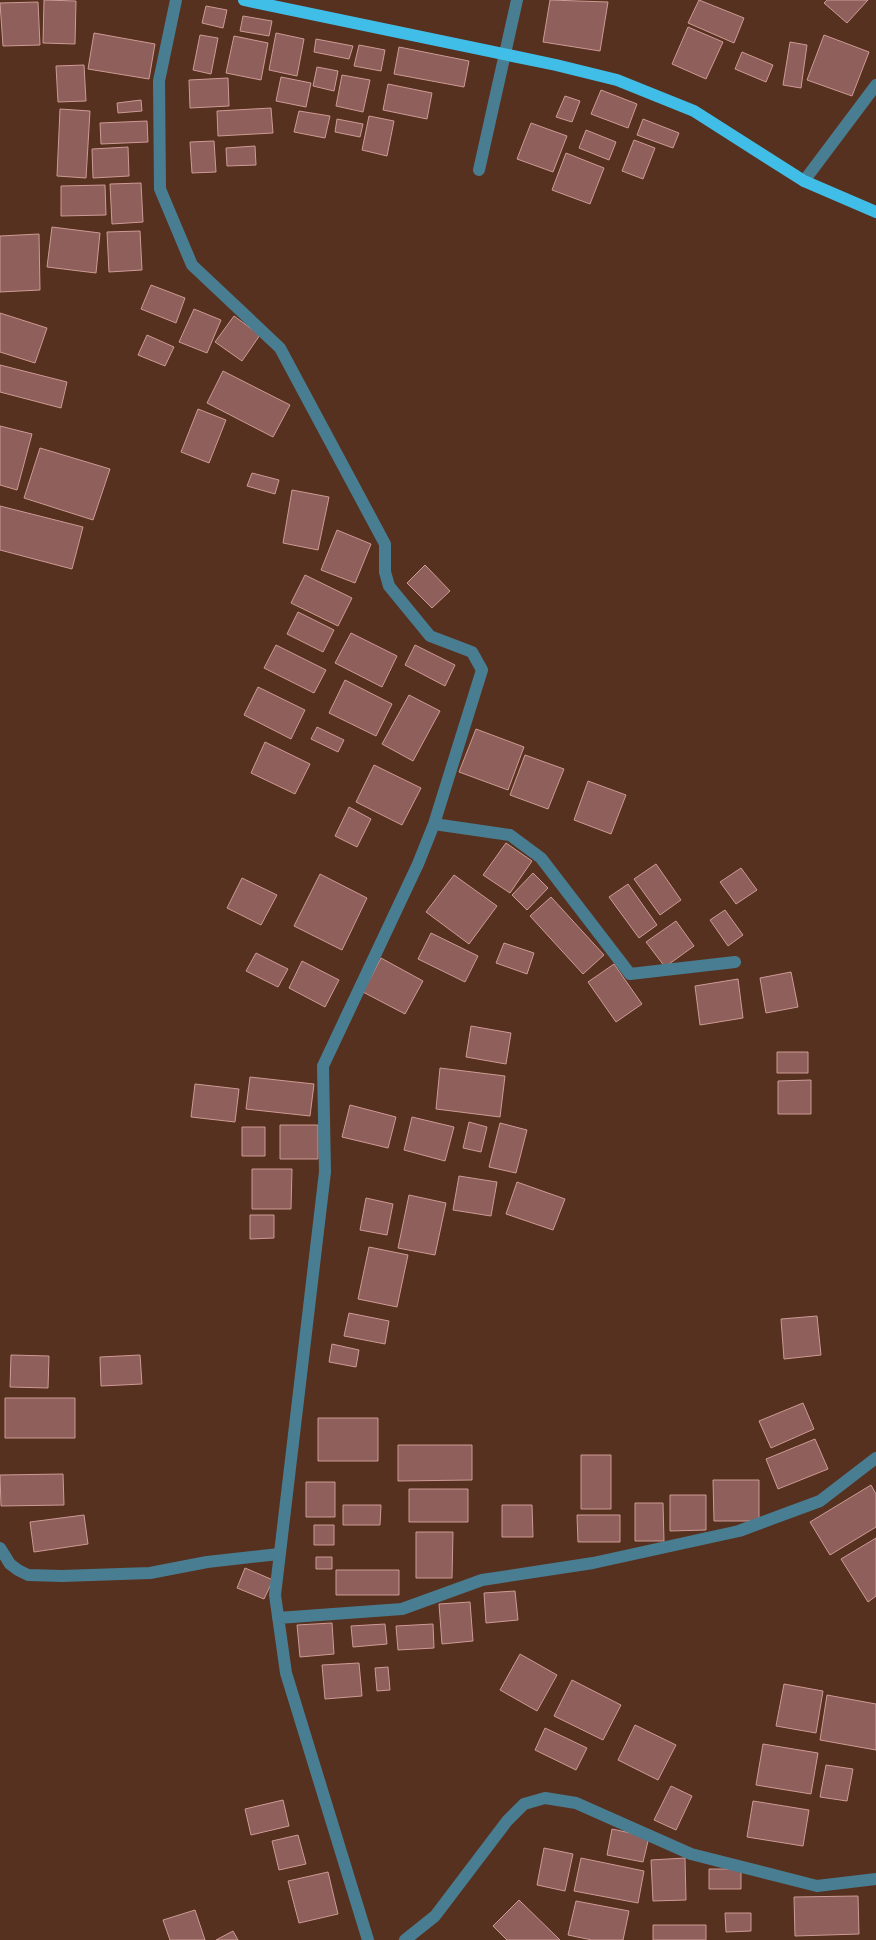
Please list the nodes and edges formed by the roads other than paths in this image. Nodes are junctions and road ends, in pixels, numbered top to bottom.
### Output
1 (176, 0) edge
2 (244, 0) edge
3 (517, 0) edge
4 (506, 54) junction
5 (876, 85) edge
6 (479, 170) dead end
7 (804, 181) junction
8 (876, 212) edge
9 (434, 824) junction
10 (735, 962) dead end
11 (876, 1458) edge
12 (0, 1548) edge
13 (280, 1554) junction
14 (278, 1618) junction
15 (876, 1880) edge
16 (368, 1940) edge
17 (405, 1940) edge

1 - 9 street
2 - 4 main road
3 - 4 street
4 - 6 street
4 - 7 main road
5 - 7 street
7 - 8 main road
9 - 10 street
9 - 13 street
11 - 14 street
12 - 13 street
13 - 14 street
14 - 16 street
15 - 17 street

